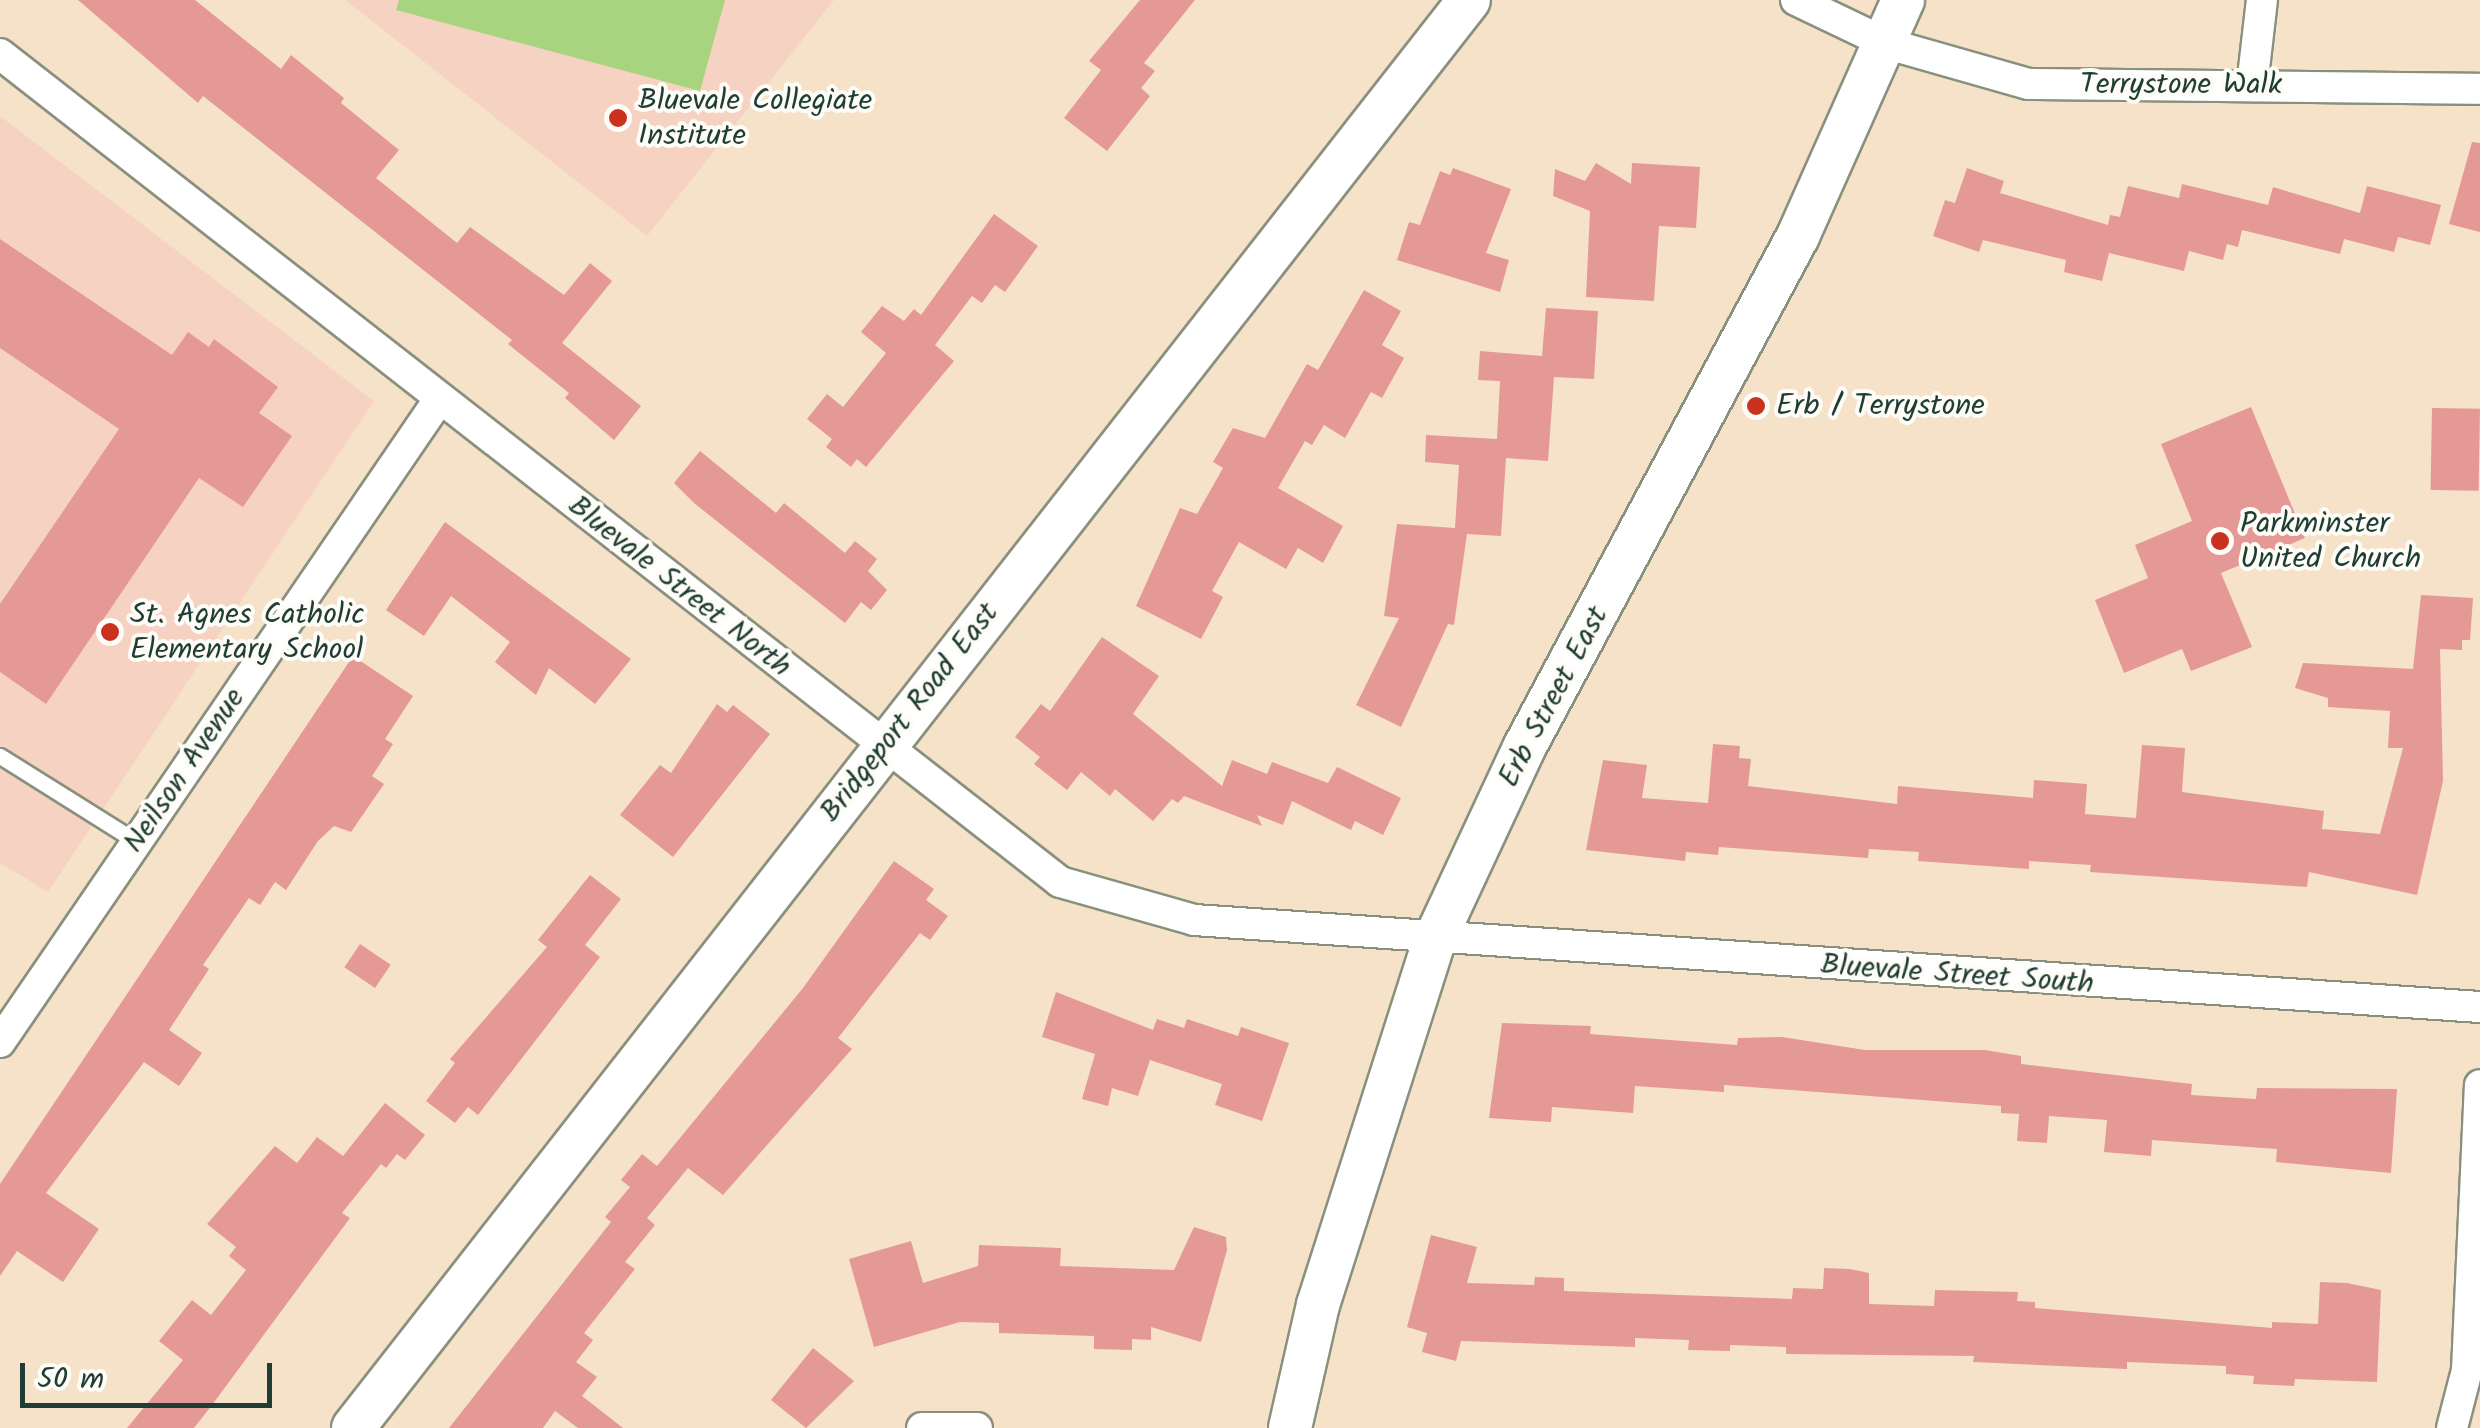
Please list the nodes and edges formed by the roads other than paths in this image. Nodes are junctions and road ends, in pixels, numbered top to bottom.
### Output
1 (1469, 0) edge
2 (1796, 0) edge
3 (1903, 0) edge
4 (2262, 0) edge
5 (1888, 44) junction
6 (0, 54) edge
7 (2252, 86) junction
8 (2480, 89) edge
9 (438, 402) junction
10 (884, 746) junction
11 (0, 756) edge
12 (136, 842) junction
13 (1435, 939) junction
14 (2480, 1007) edge
15 (0, 1042) edge
16 (2480, 1085) edge
17 (353, 1428) edge
18 (922, 1428) edge
19 (978, 1428) edge
20 (1290, 1428) edge
21 (2452, 1428) edge

1 - 10 main road, Bridgeport Road East
2 - 5 street, Terrystone Walk
3 - 5 main road, Erb Street East
4 - 7 street
5 - 7 street, Terrystone Walk
5 - 13 main road, Erb Street East
6 - 9 street, Bluevale Street North
7 - 8 street, Terrystone Walk
9 - 10 street, Bluevale Street North
9 - 12 street, Neilson Avenue
10 - 13 street, Bluevale Street North
10 - 17 main road, Bridgeport Road East
11 - 12 lane
12 - 15 street, Neilson Avenue
13 - 14 street, Bluevale Street South
13 - 20 main road, Erb Street East
16 - 21 street
18 - 19 street

